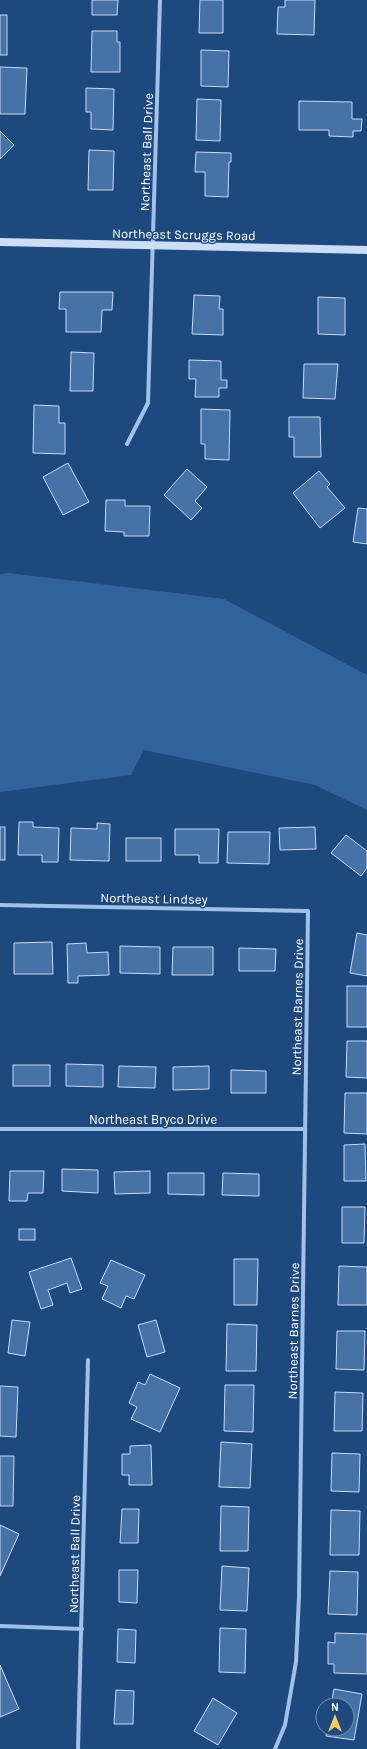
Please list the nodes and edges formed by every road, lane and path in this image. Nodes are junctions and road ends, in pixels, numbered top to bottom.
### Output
1 (160, 0) edge
2 (0, 242) edge
3 (153, 246) junction
4 (367, 250) edge
5 (127, 444) dead end
6 (0, 905) edge
7 (308, 910) joint
8 (0, 1129) edge
9 (306, 1129) junction
10 (88, 1360) dead end
11 (0, 1626) edge
12 (82, 1629) junction
13 (78, 1749) edge
14 (275, 1749) edge

1 - 3 street, Northeast Ball Drive
2 - 3 street, Northeast Scruggs Road
3 - 4 street, Northeast Scruggs Road
3 - 5 street, Northeast Ball Drive
6 - 7 street, Northeast Lindsey
7 - 9 street, Northeast Barnes Drive
8 - 9 street, Northeast Bryco Drive
9 - 14 street, Northeast Barnes Drive
10 - 12 street, Northeast Ball Drive
11 - 12 street
12 - 13 street, Northeast Ball Drive

